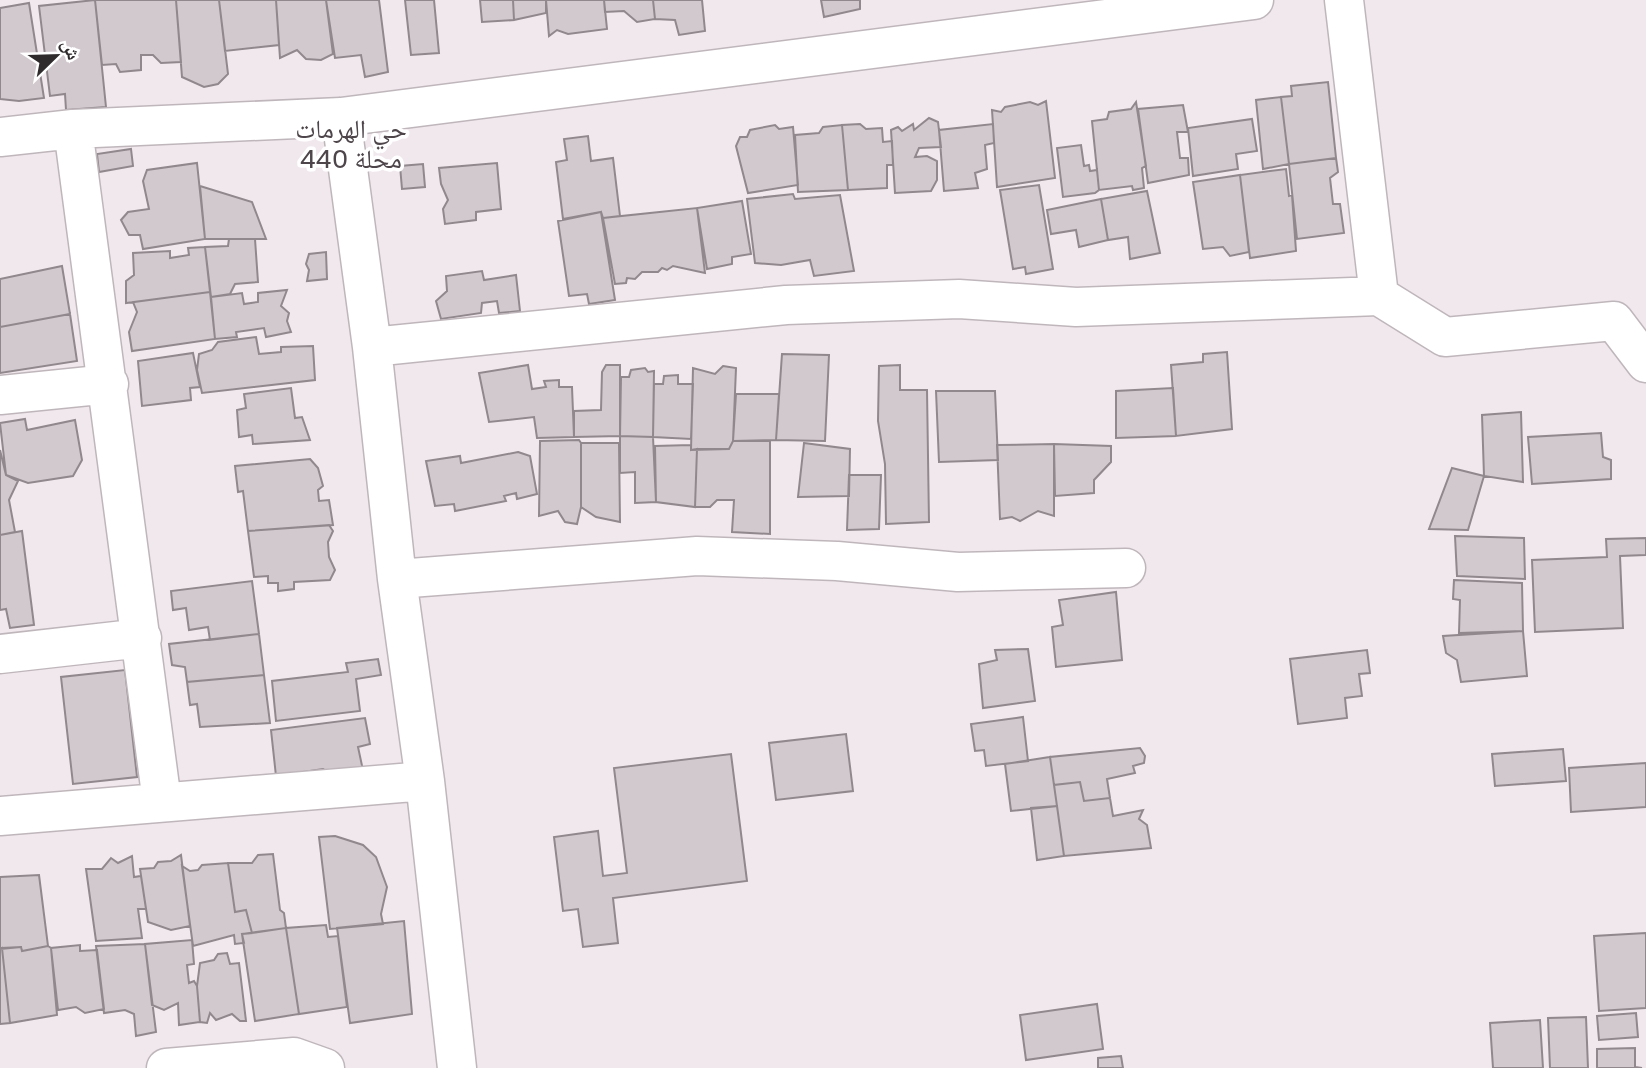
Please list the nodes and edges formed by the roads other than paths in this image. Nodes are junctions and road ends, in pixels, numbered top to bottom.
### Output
1 (1254, 0) edge
2 (1344, 0) edge
3 (341, 117) junction
4 (73, 129) junction
5 (0, 137) edge
6 (1379, 296) junction
7 (372, 346) junction
8 (1646, 363) edge
9 (109, 384) junction
10 (0, 395) edge
11 (1126, 568) dead end
12 (397, 579) junction
13 (142, 638) junction
14 (0, 654) edge
15 (425, 781) junction
16 (162, 802) junction
17 (0, 816) edge
18 (267, 1063) edge
19 (166, 1068) edge
20 (325, 1068) edge
21 (457, 1068) edge

1 - 3 street
2 - 6 street
3 - 4 street
3 - 7 street
4 - 5 street
4 - 9 street
6 - 7 street
6 - 8 street
7 - 12 street
9 - 10 street
9 - 13 street
11 - 12 street
12 - 15 street
13 - 14 street
13 - 16 street
15 - 16 street
15 - 21 street
16 - 17 street
18 - 19 street
18 - 20 street

